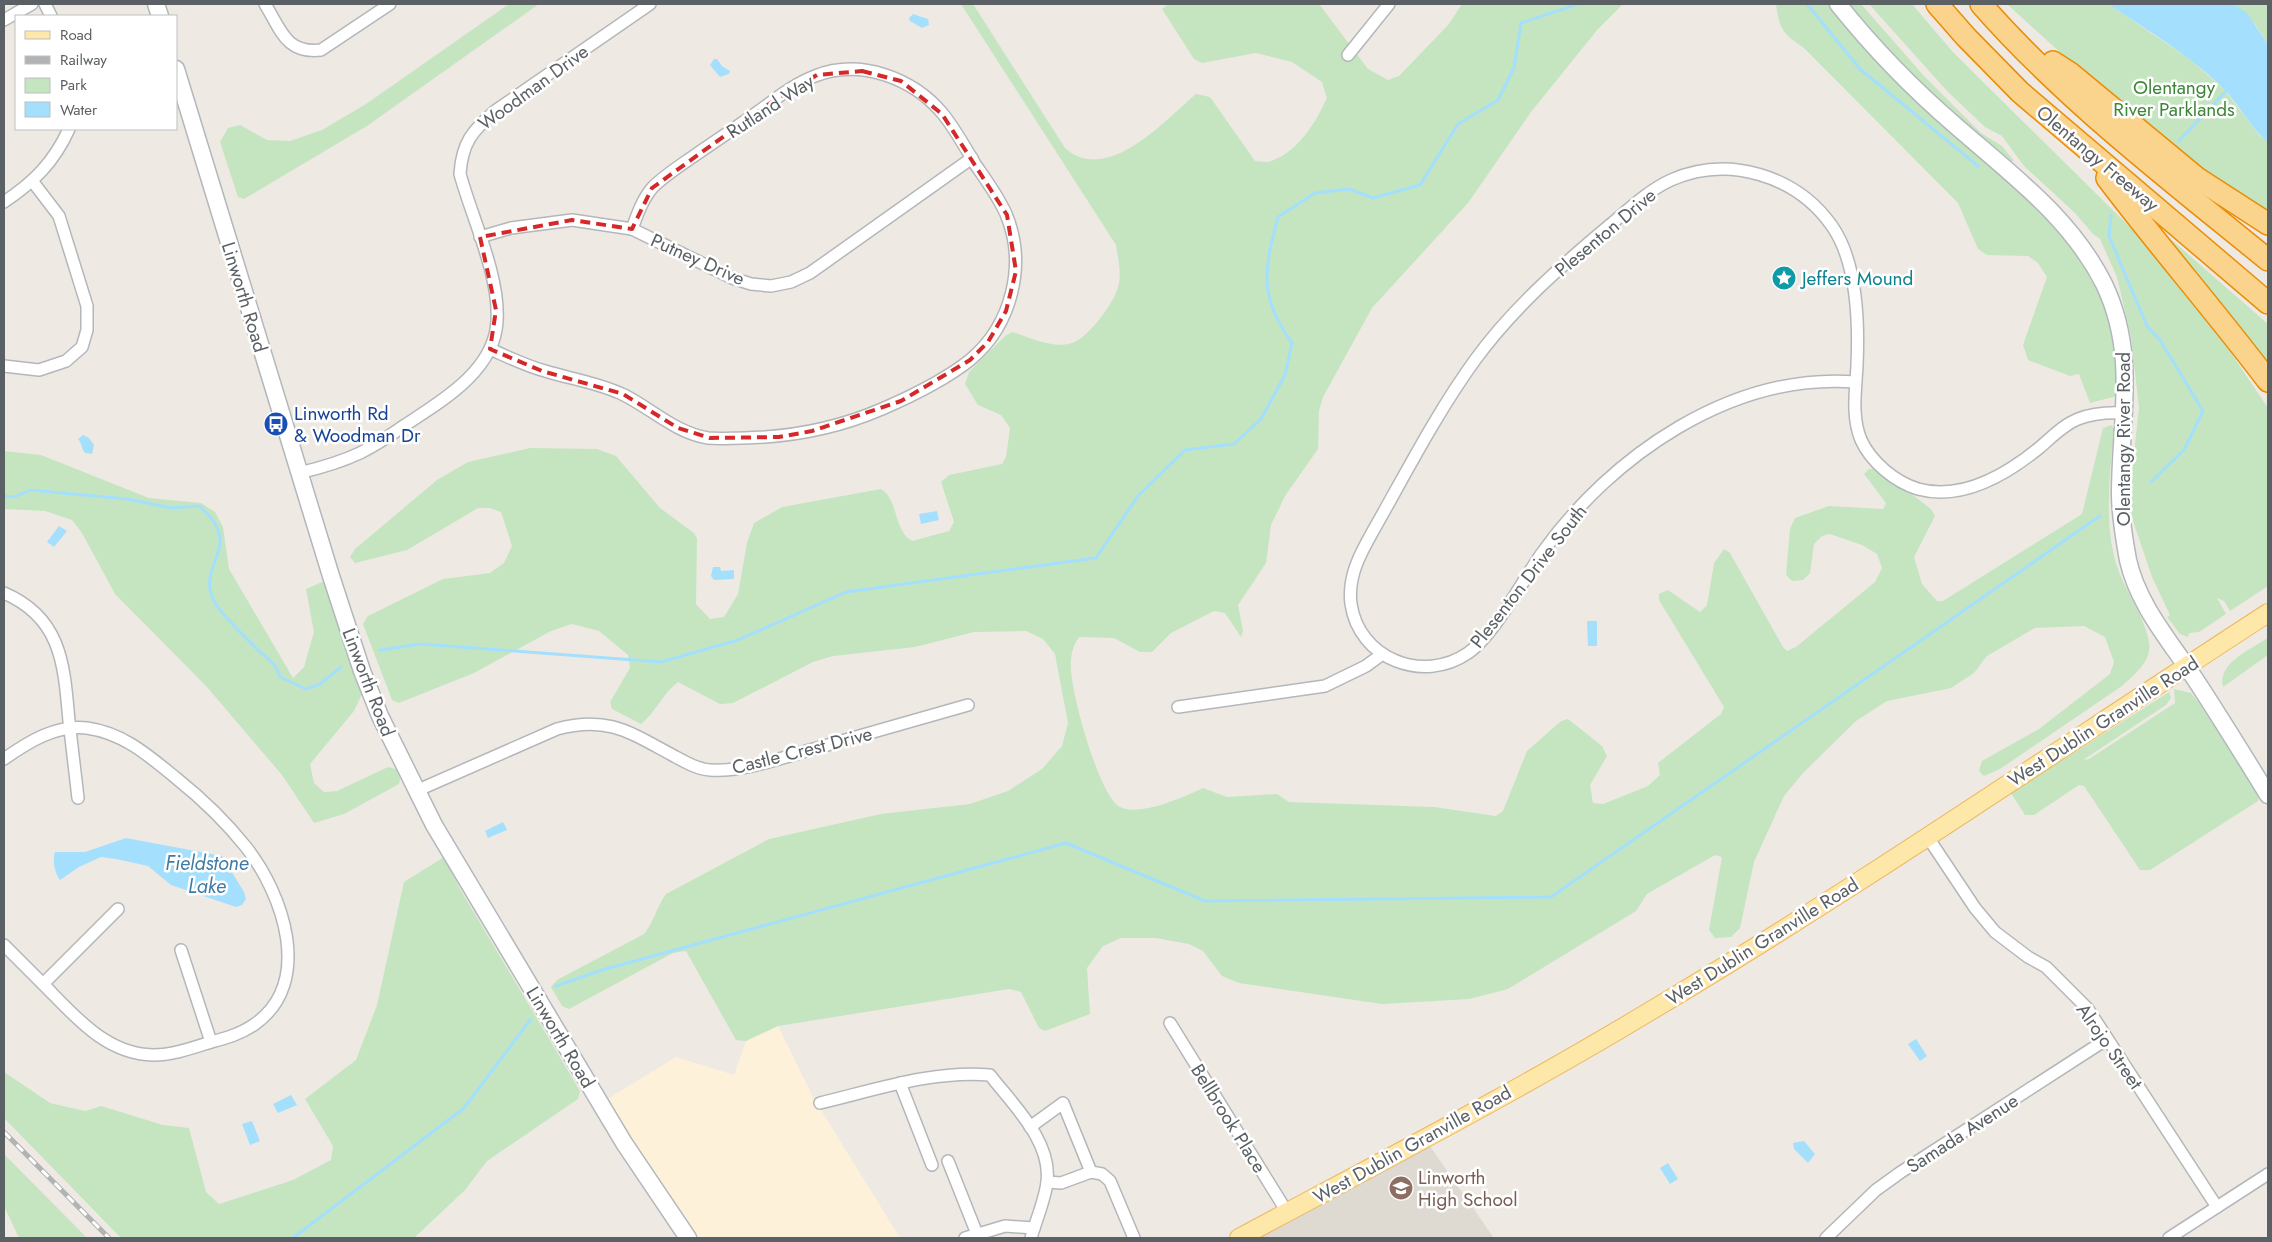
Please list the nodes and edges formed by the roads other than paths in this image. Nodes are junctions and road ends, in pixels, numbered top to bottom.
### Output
1 (32, 4) edge
2 (265, 4) edge
3 (390, 4) edge
4 (650, 4) edge
5 (1388, 4) edge
6 (1838, 4) edge
7 (1937, 4) edge
8 (1981, 4) edge
9 (4, 20) edge
10 (2022, 48) junction
11 (1348, 55) dead end
12 (178, 76) edge
13 (68, 130) edge
14 (2084, 148) junction
15 (972, 158) junction
16 (33, 182) junction
17 (4, 202) edge
18 (2268, 224) edge
19 (632, 229) junction
20 (480, 237) junction
21 (2268, 260) edge
22 (2268, 303) edge
23 (490, 349) junction
24 (4, 366) edge
25 (2268, 381) edge
26 (1856, 382) junction
27 (2124, 413) junction
28 (299, 473) junction
29 (4, 593) edge
30 (2268, 613) edge
31 (1381, 655) junction
32 (2187, 666) junction
33 (968, 705) dead end
34 (1178, 707) dead end
35 (70, 728) junction
36 (4, 758) edge
37 (416, 791) junction
38 (2268, 795) edge
39 (78, 798) dead end
40 (1927, 836) junction
41 (118, 909) dead end
42 (4, 945) edge
43 (182, 950) dead end
44 (43, 984) junction
45 (1170, 1023) dead end
46 (2107, 1039) junction
47 (210, 1042) junction
48 (900, 1083) junction
49 (820, 1103) dead end
50 (1030, 1127) junction
51 (948, 1161) dead end
52 (932, 1165) dead end
53 (1091, 1172) junction
54 (2268, 1174) edge
55 (1047, 1182) junction
56 (2217, 1207) junction
57 (1287, 1212) junction
58 (1032, 1233) edge
59 (977, 1234) junction
60 (688, 1238) edge
61 (965, 1238) edge
62 (1134, 1238) edge
63 (1239, 1238) edge
64 (1826, 1238) edge
65 (2168, 1238) edge

1 - 9 street
2 - 3 street
4 - 20 street, Woodman Drive
5 - 11 street
6 - 27 main road, Olentangy River Road
7 - 14 highway, Olentangy Freeway
8 - 10 highway, Olentangy Freeway
10 - 18 highway
10 - 21 highway, Olentangy Freeway
12 - 28 main road, Linworth Road
13 - 16 street
14 - 22 highway, Olentangy Freeway
14 - 25 highway
15 - 19 street, Putney Drive
15 - 19 street, Rutland Way
15 - 23 street, Rutland Way
16 - 17 street
16 - 24 street
19 - 20 street, Putney Drive
20 - 23 street, Woodman Drive
23 - 28 street, Woodman Drive
26 - 27 street, Plesenton Drive
26 - 31 street, Plesenton Drive South
26 - 31 street, Plesenton Drive
27 - 32 main road, Olentangy River Road
28 - 37 main road, Linworth Road
29 - 35 street
30 - 32 main road, West Dublin Granville Road
31 - 34 street
32 - 38 main road, Olentangy River Road
32 - 40 main road, West Dublin Granville Road
33 - 37 street, Castle Crest Drive
35 - 36 street
35 - 39 street
35 - 47 street
37 - 60 main road, Linworth Road
40 - 46 street, Alrojo Street
40 - 57 main road, West Dublin Granville Road
41 - 44 street
42 - 44 street
43 - 47 street
44 - 47 street
45 - 57 street, Bellbrook Place
46 - 56 street, Alrojo Street
46 - 64 street, Samada Avenue
48 - 49 street
48 - 50 street
48 - 52 street
50 - 53 street
50 - 55 street
51 - 59 street
53 - 55 street
53 - 62 street
54 - 56 street
55 - 58 street
56 - 65 street
57 - 63 main road, West Dublin Granville Road
58 - 59 street
59 - 61 street

